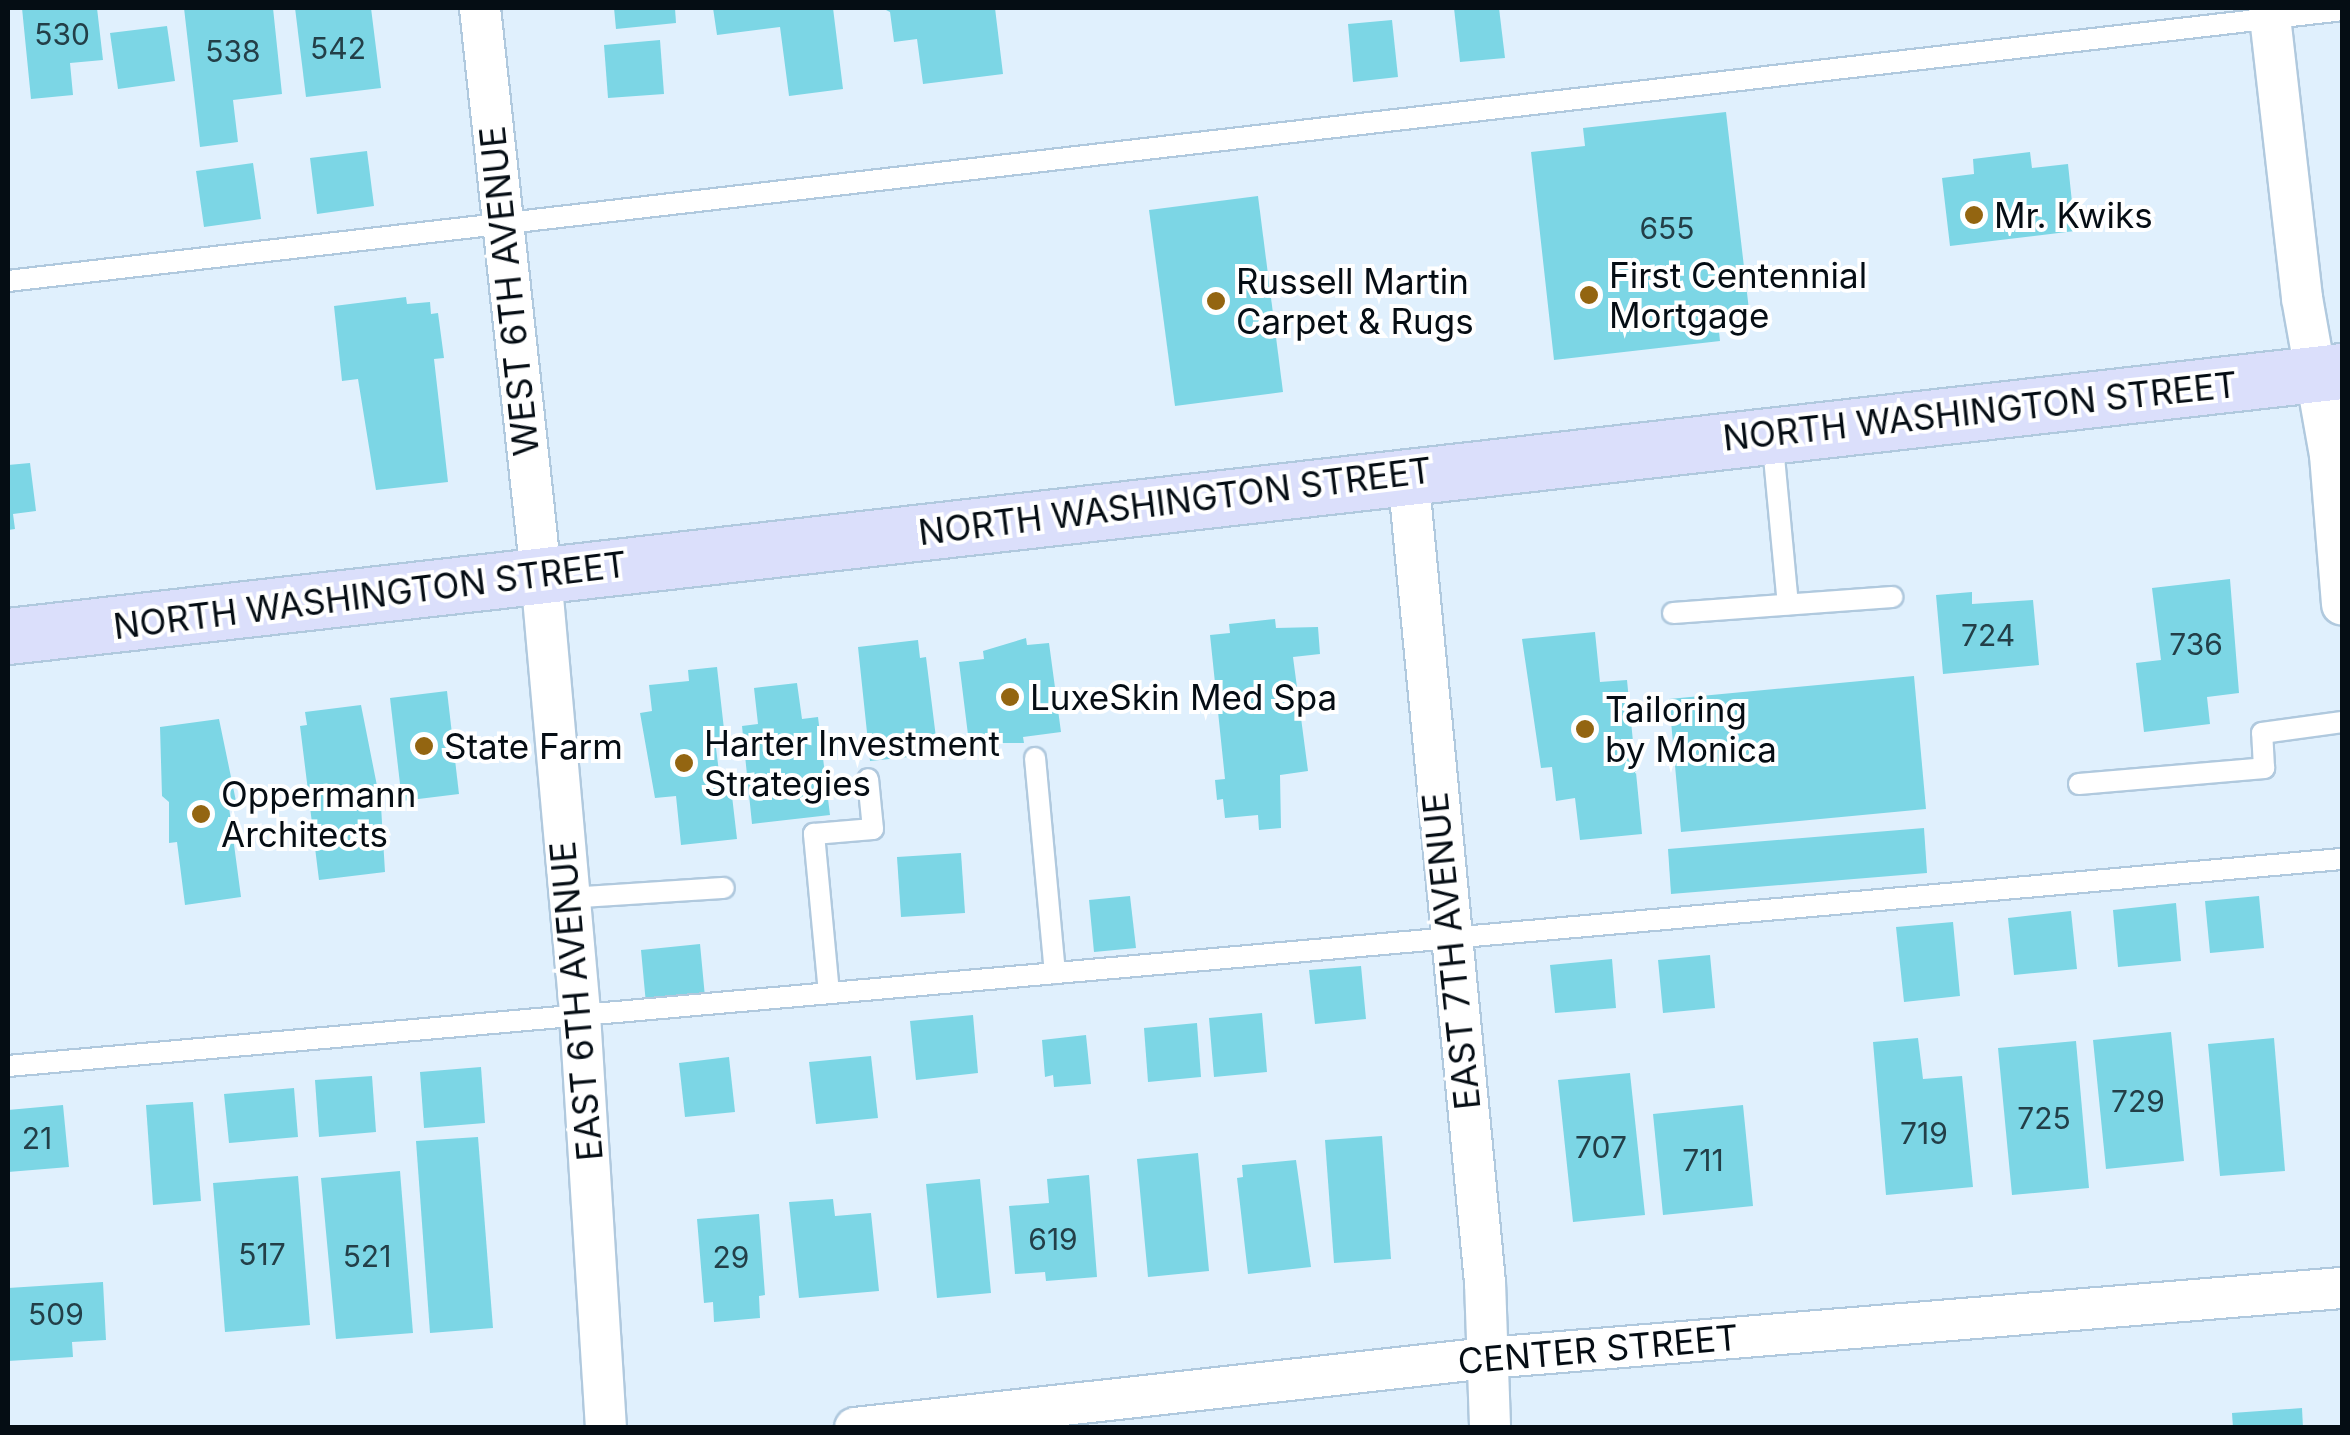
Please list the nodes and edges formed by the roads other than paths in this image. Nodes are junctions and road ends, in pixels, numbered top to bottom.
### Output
1 (480, 8) edge
2 (2342, 10) edge
3 (2269, 13) edge
4 (500, 222) junction
5 (8, 282) edge
6 (2329, 372) edge
7 (1772, 434) junction
8 (1408, 474) junction
9 (541, 575) junction
10 (1892, 597) dead end
11 (1788, 604) junction
12 (2342, 605) edge
13 (1673, 612) dead end
14 (8, 636) edge
15 (2342, 722) edge
16 (1034, 758) dead end
17 (868, 779) dead end
18 (2079, 784) dead end
19 (2342, 859) edge
20 (724, 888) dead end
21 (568, 898) junction
22 (1447, 938) junction
23 (1055, 974) junction
24 (829, 993) junction
25 (580, 1015) junction
26 (8, 1066) edge
27 (2342, 1288) edge
28 (1488, 1358) junction
29 (606, 1428) edge
30 (855, 1428) edge
31 (1490, 1428) edge

1 - 4 street, WEST 6TH AVENUE
2 - 3 lane
3 - 4 lane
3 - 6 street
4 - 5 lane
4 - 9 street, WEST 6TH AVENUE
6 - 7 main road, NORTH WASHINGTON STREET
6 - 12 street
7 - 8 main road, NORTH WASHINGTON STREET
7 - 11 lane
8 - 9 main road, NORTH WASHINGTON STREET
8 - 22 street, EAST 7TH AVENUE
9 - 14 main road, NORTH WASHINGTON STREET
9 - 21 street, EAST 6TH AVENUE
10 - 11 lane
11 - 13 lane
15 - 18 lane
16 - 23 lane
17 - 24 lane
19 - 22 lane
20 - 21 lane
21 - 25 street, EAST 6TH AVENUE
22 - 23 lane
22 - 28 street, EAST 7TH AVENUE
23 - 24 lane
24 - 25 lane
25 - 26 lane
25 - 29 street, EAST 6TH AVENUE
27 - 28 street, CENTER STREET
28 - 30 street, CENTER STREET
28 - 31 street, EAST 7TH AVENUE

